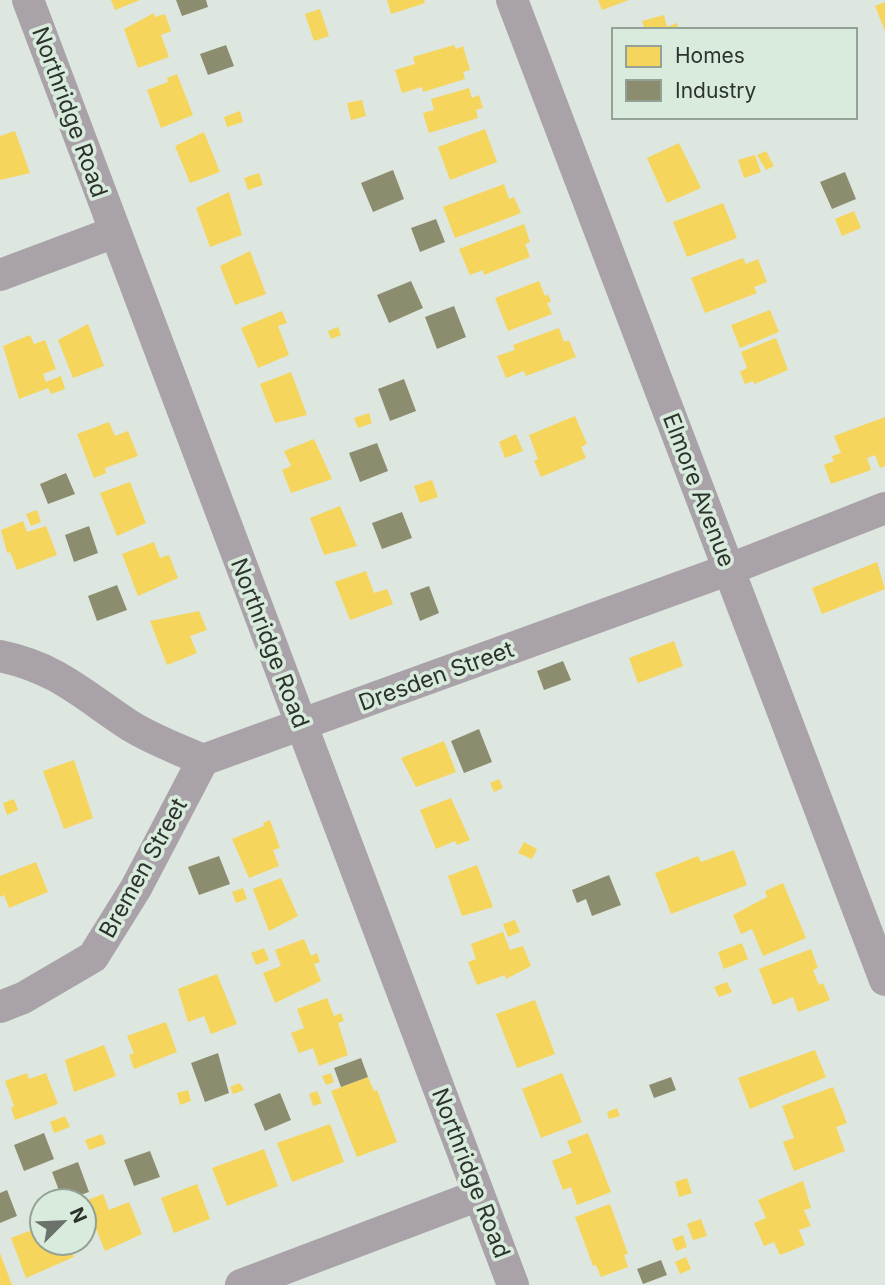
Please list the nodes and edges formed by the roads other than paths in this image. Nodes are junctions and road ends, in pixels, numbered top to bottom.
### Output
1 (28, 0) edge
2 (512, 0) edge
3 (115, 232) junction
4 (0, 275) edge
5 (885, 508) edge
6 (730, 569) junction
7 (0, 656) edge
8 (301, 725) junction
9 (202, 760) junction
10 (885, 979) edge
11 (0, 1007) edge
12 (479, 1195) junction
13 (241, 1285) edge
14 (513, 1285) edge

1 - 3 street, Northridge Road
2 - 6 street, Elmore Avenue
3 - 4 street
3 - 8 street, Northridge Road
5 - 6 street, Dresden Street
6 - 8 street, Dresden Street
6 - 10 street, Elmore Avenue
7 - 9 street
8 - 9 street, Dresden Street
8 - 12 street, Northridge Road
9 - 11 street, Bremen Street
12 - 13 street
12 - 14 street, Northridge Road

